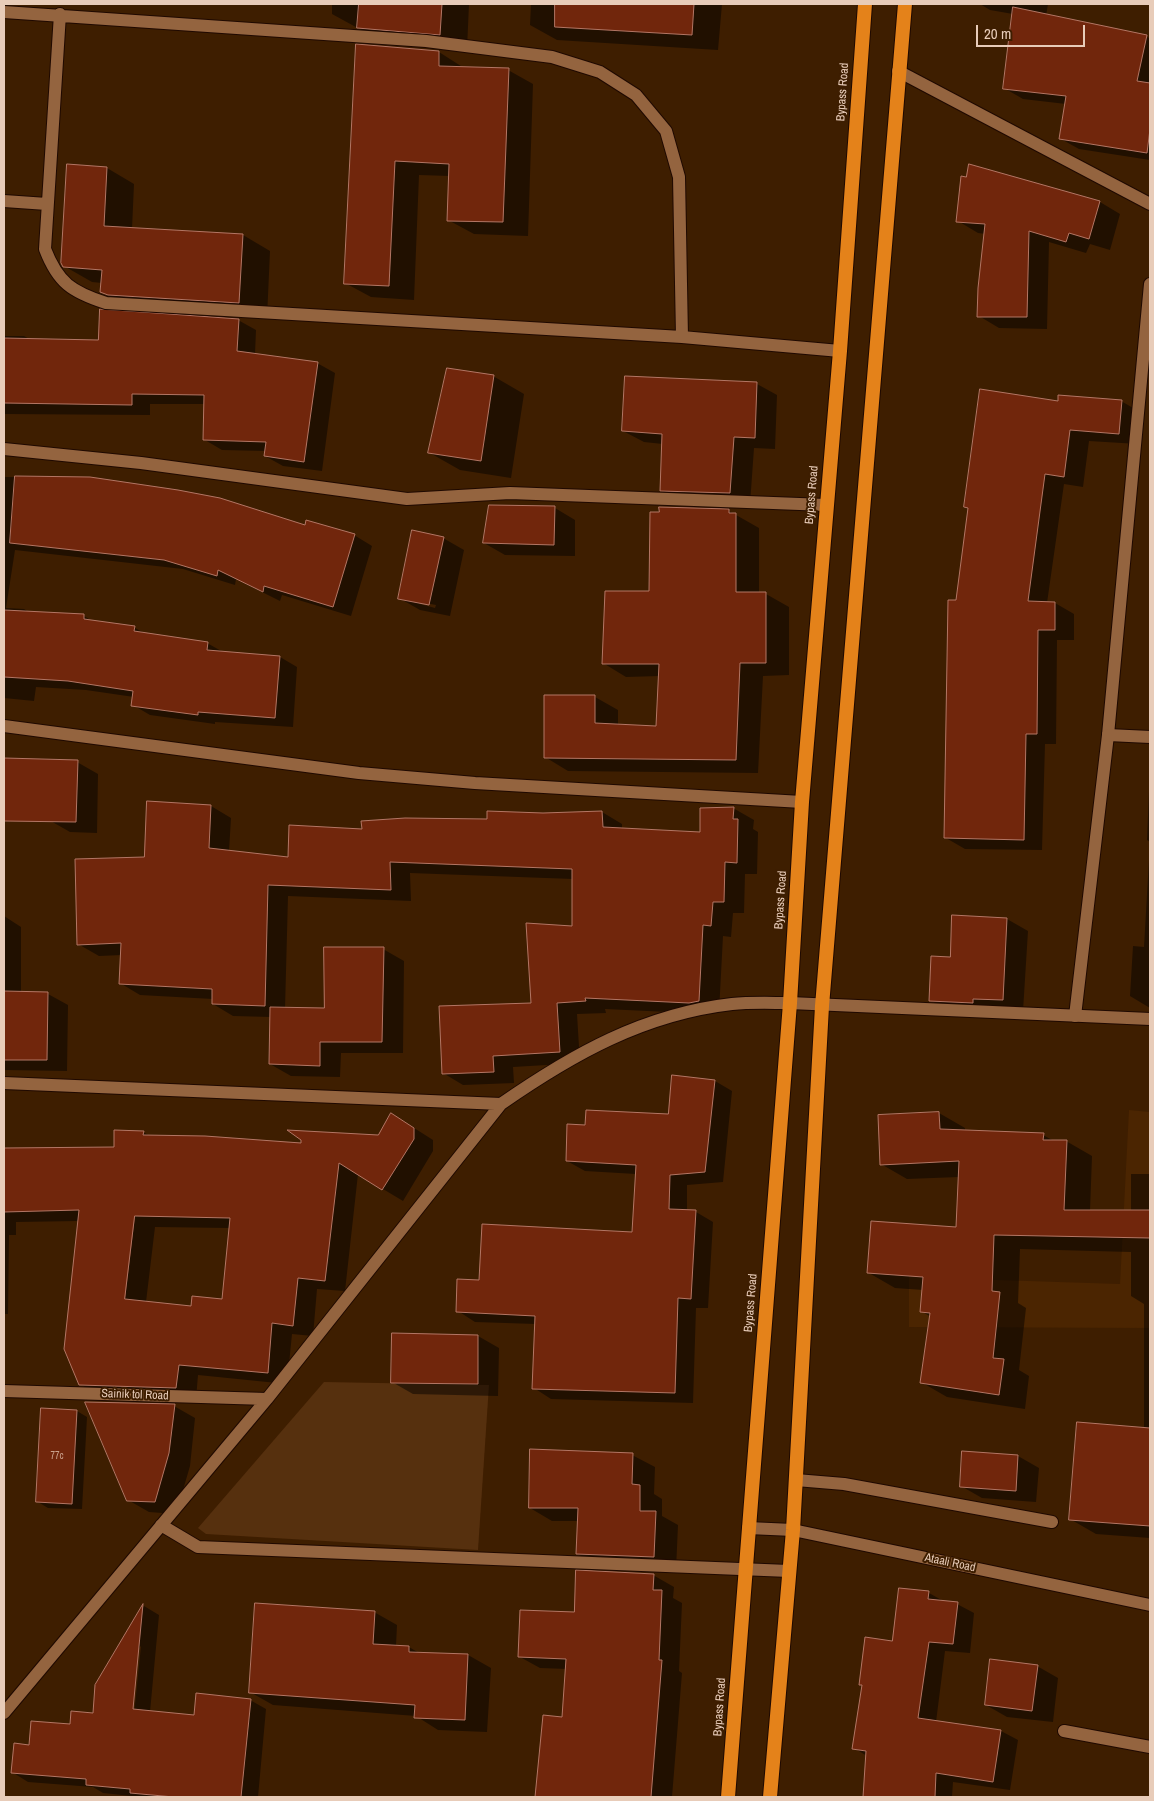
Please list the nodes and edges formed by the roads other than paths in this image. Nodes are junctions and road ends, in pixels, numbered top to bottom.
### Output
1 (865, 4) edge
2 (905, 4) edge
3 (4, 12) edge
4 (60, 14) junction
5 (898, 71) junction
6 (4, 200) edge
7 (46, 204) junction
8 (1150, 204) edge
9 (1150, 284) edge
10 (682, 337) junction
11 (840, 351) junction
12 (4, 449) edge
13 (826, 505) junction
14 (4, 726) edge
15 (1108, 736) junction
16 (1150, 736) edge
17 (802, 802) junction
18 (790, 1003) junction
19 (822, 1006) junction
20 (1075, 1016) junction
21 (1150, 1019) edge
22 (4, 1083) edge
23 (501, 1104) junction
24 (4, 1391) edge
25 (267, 1399) junction
26 (796, 1480) junction
27 (1052, 1522) dead end
28 (161, 1525) junction
29 (748, 1528) junction
30 (793, 1530) junction
31 (745, 1569) junction
32 (788, 1571) junction
33 (1150, 1605) edge
34 (4, 1714) edge
35 (1064, 1731) dead end
36 (1150, 1747) edge
37 (728, 1797) edge
38 (770, 1797) edge

1 - 11 highway, Bypass Road
2 - 5 highway
3 - 4 street
4 - 7 street
4 - 10 street
5 - 8 street
5 - 19 highway
6 - 7 street
7 - 10 street
9 - 15 street
10 - 11 street
11 - 13 highway, Bypass Road
12 - 13 street
13 - 17 highway, Bypass Road
14 - 17 street
15 - 16 street
15 - 20 street
17 - 18 highway, Bypass Road
18 - 19 street
18 - 23 street
18 - 29 highway, Bypass Road
19 - 20 street
19 - 26 highway
20 - 21 street
22 - 23 street
23 - 25 street
24 - 25 street, Sainik tol Road
25 - 28 street
26 - 27 street
26 - 30 highway
28 - 31 street
28 - 34 street
29 - 30 street, Ataali Road
29 - 31 highway, Bypass Road
30 - 32 highway
30 - 33 street, Ataali Road
31 - 32 street
31 - 37 highway, Bypass Road
32 - 38 highway
35 - 36 street

